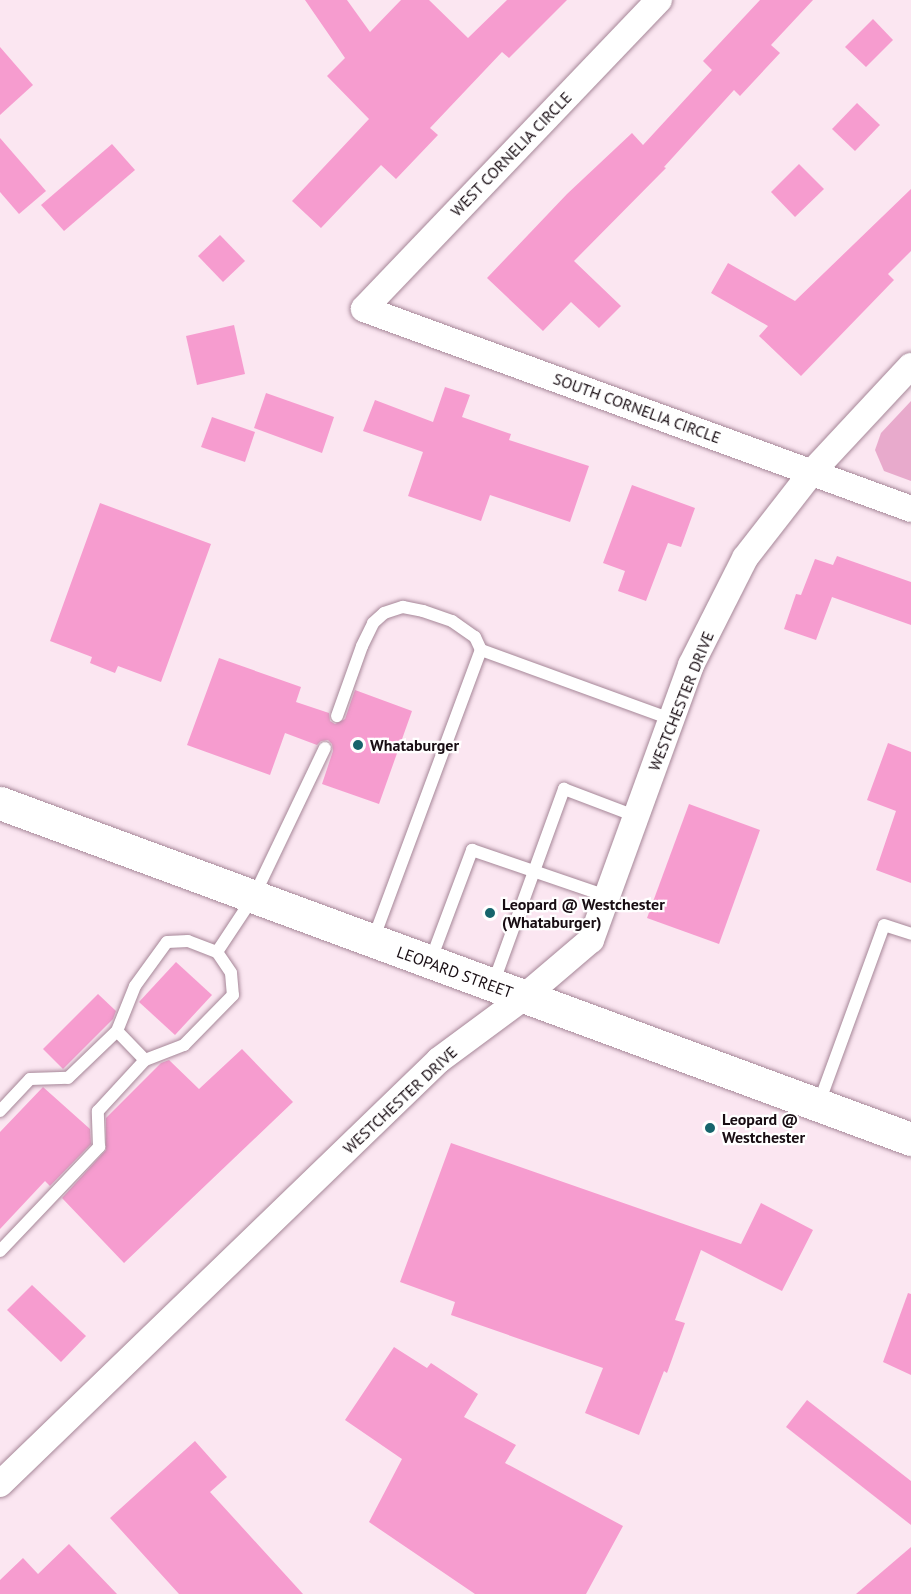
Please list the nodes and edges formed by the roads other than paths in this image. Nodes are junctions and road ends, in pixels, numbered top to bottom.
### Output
1 (659, 0) edge
2 (364, 309) joint
3 (911, 366) edge
4 (812, 472) junction
5 (911, 509) edge
6 (481, 650) junction
7 (337, 716) dead end
8 (671, 720) junction
9 (325, 748) dead end
10 (0, 803) edge
11 (636, 816) junction
12 (535, 872) junction
13 (254, 896) junction
14 (606, 896) junction
15 (911, 934) edge
16 (373, 941) junction
17 (217, 952) junction
18 (430, 963) junction
19 (493, 986) junction
20 (524, 997) junction
21 (117, 1031) junction
22 (145, 1060) junction
23 (818, 1106) junction
24 (0, 1111) edge
25 (911, 1139) edge
26 (0, 1251) edge
27 (0, 1484) edge

1 - 2 street, WEST CORNELIA CIRCLE
2 - 4 street, SOUTH CORNELIA CIRCLE
3 - 4 street, WESTCHESTER DRIVE
4 - 5 street, SOUTH CORNELIA CIRCLE
4 - 8 street, WESTCHESTER DRIVE
6 - 7 lane
6 - 8 lane
6 - 16 lane
8 - 11 street, WESTCHESTER DRIVE
9 - 13 lane
10 - 13 main road, LEOPARD STREET
11 - 12 lane
11 - 14 street, WESTCHESTER DRIVE
12 - 14 lane
12 - 18 lane
12 - 19 lane
13 - 16 main road, LEOPARD STREET
13 - 17 lane
14 - 20 street, WESTCHESTER DRIVE
15 - 23 lane
16 - 18 main road, LEOPARD STREET
17 - 21 lane
17 - 22 lane
18 - 19 main road, LEOPARD STREET
19 - 20 main road, LEOPARD STREET
20 - 23 main road, LEOPARD STREET
20 - 27 street, WESTCHESTER DRIVE
21 - 22 lane
21 - 24 lane
22 - 26 lane
23 - 25 main road, LEOPARD STREET

